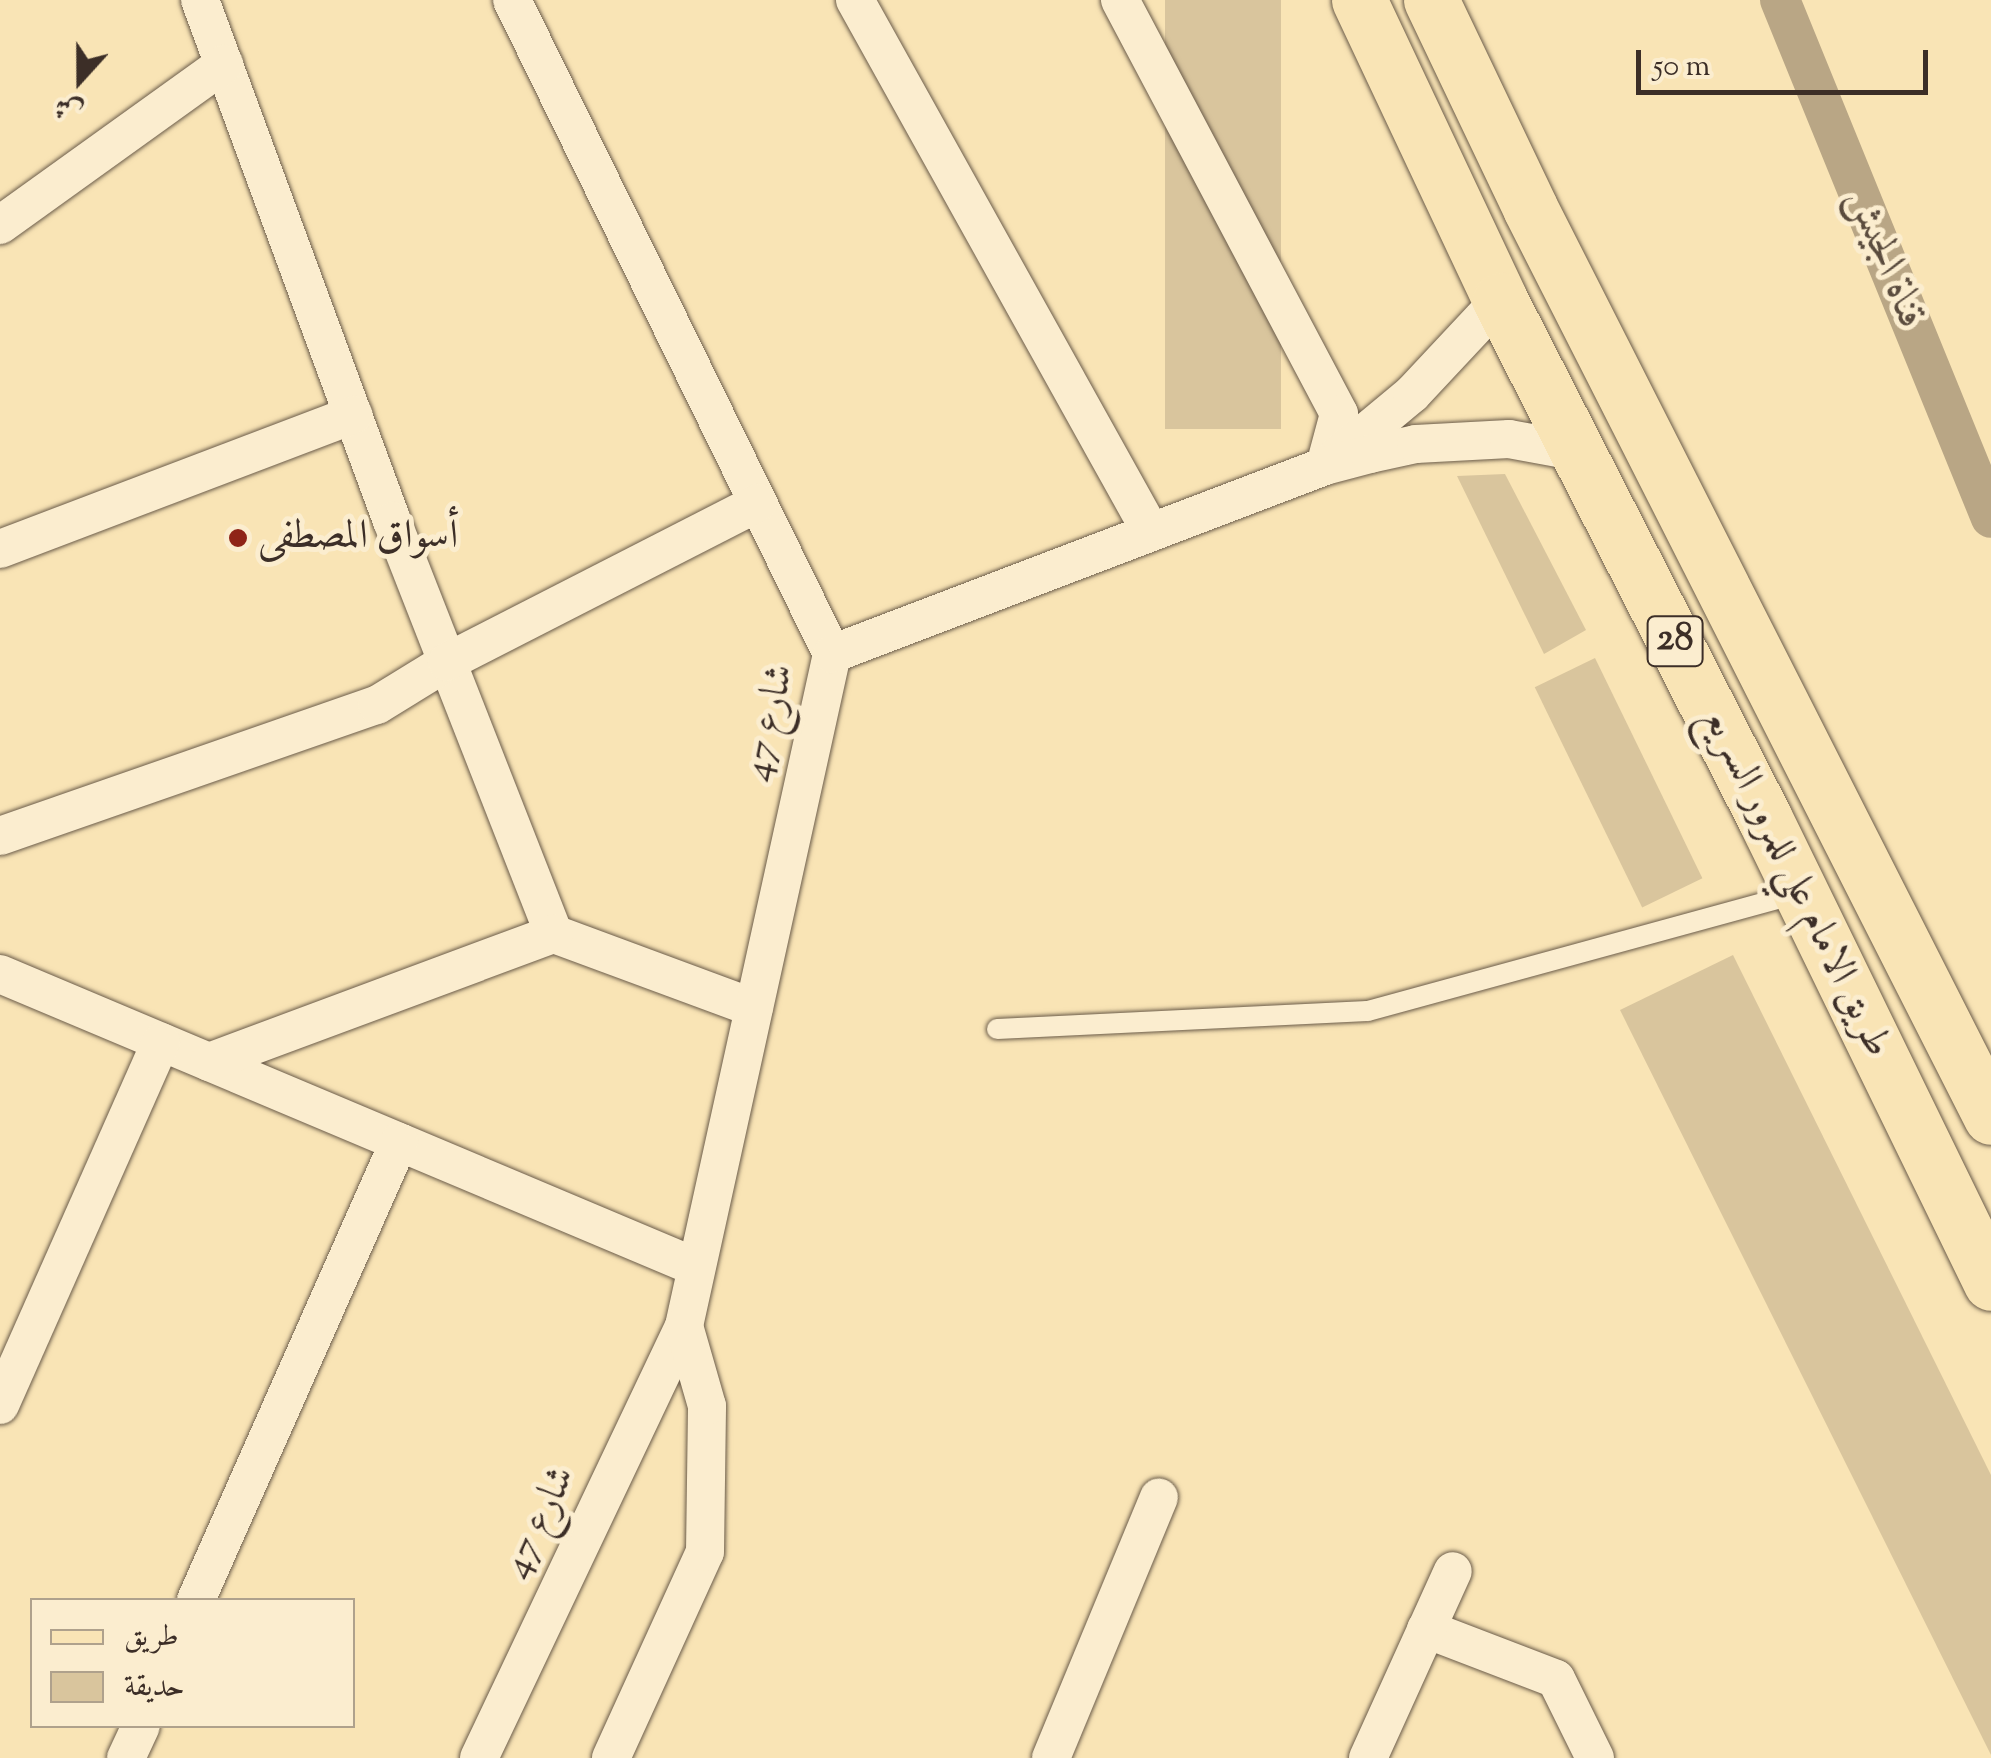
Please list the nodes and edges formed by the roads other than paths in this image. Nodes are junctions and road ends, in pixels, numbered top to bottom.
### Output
1 (200, 0) edge
2 (512, 0) edge
3 (855, 0) edge
4 (1120, 0) edge
5 (1359, 0) edge
6 (1431, 0) edge
7 (224, 64) junction
8 (0, 224) edge
9 (1500, 300) junction
10 (353, 415) junction
11 (1580, 452) junction
12 (1325, 466) junction
13 (758, 503) junction
14 (1151, 532) junction
15 (0, 550) edge
16 (832, 654) junction
17 (447, 662) junction
18 (0, 836) edge
19 (1800, 892) junction
20 (554, 934) junction
21 (0, 974) edge
22 (754, 1008) junction
23 (998, 1029) dead end
24 (161, 1042) junction
25 (209, 1062) junction
26 (1991, 1118) edge
27 (399, 1142) junction
28 (696, 1267) junction
29 (1991, 1283) edge
30 (684, 1326) junction
31 (0, 1405) edge
32 (1159, 1497) dead end
33 (1453, 1571) dead end
34 (197, 1598) edge
35 (1426, 1630) junction
36 (140, 1728) edge
37 (126, 1758) edge
38 (479, 1758) edge
39 (611, 1758) edge
40 (1051, 1758) edge
41 (1368, 1758) edge
42 (1595, 1758) edge

1 - 7 street
2 - 13 street
3 - 14 street
4 - 12 street
5 - 9 main road, طريق الامام علي للمرور السريع / 28
6 - 26 main road, طريق الامام علي للمرور السريع / 28
7 - 8 street
7 - 10 street
9 - 11 main road, طريق الامام علي للمرور السريع / 28
9 - 12 street
10 - 15 street
10 - 17 street
11 - 12 street
11 - 19 main road, طريق الامام علي للمرور السريع / 28
12 - 14 street, شارع 47
13 - 16 street
13 - 17 street
14 - 16 street, شارع 47
16 - 22 street, شارع 47
17 - 18 street
17 - 20 street
19 - 23 lane
19 - 29 main road, طريق الامام علي للمرور السريع / 28
20 - 22 street
20 - 25 street
21 - 24 street
22 - 28 street, شارع 47
24 - 25 street
24 - 31 street
25 - 27 street
27 - 28 street
27 - 34 street
28 - 30 street, شارع 47
30 - 38 street, شارع 47
30 - 39 street, شارع 47
32 - 40 street
33 - 35 street
35 - 41 street
35 - 42 street
36 - 37 street

